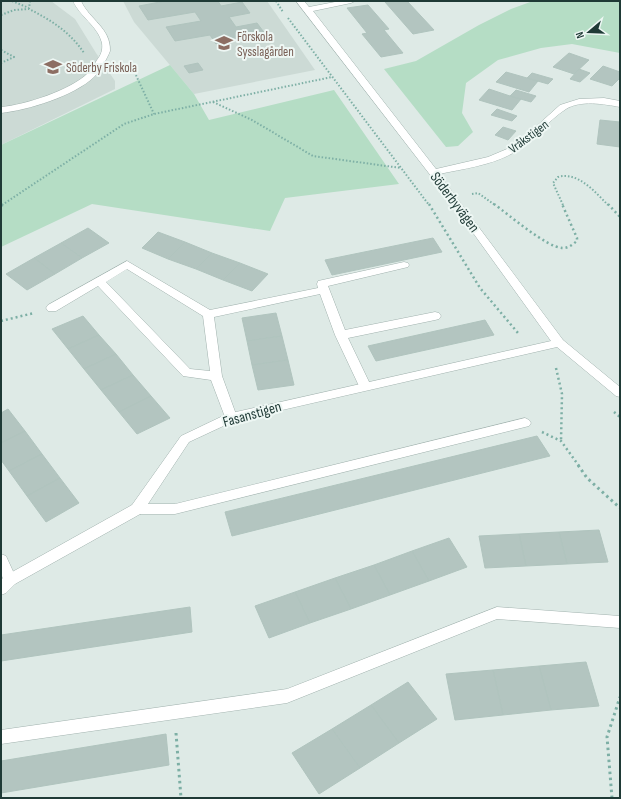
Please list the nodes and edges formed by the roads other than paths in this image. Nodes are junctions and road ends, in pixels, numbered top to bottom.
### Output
1 (77, 1) edge
2 (300, 1) edge
3 (351, 1) edge
4 (308, 10) junction
5 (620, 104) edge
6 (1, 110) edge
7 (433, 173) junction
8 (404, 266) dead end
9 (99, 280) junction
10 (324, 290) junction
11 (52, 308) road end
12 (208, 314) junction
13 (435, 316) dead end
14 (341, 334) junction
15 (559, 343) junction
16 (216, 376) junction
17 (365, 386) junction
18 (620, 393) edge
19 (231, 417) junction
20 (525, 423) road end
21 (137, 509) junction
22 (1, 560) edge
23 (5, 585) edge
24 (620, 622) edge
25 (1, 737) edge

1 - 6 street
2 - 4 street, Söderbyvägen
3 - 4 street
4 - 7 street, Söderbyvägen
5 - 7 street, Vråkstigen
7 - 15 street, Söderbyvägen
8 - 10 street
9 - 11 street
9 - 12 street
9 - 16 street
10 - 12 street
10 - 14 street
12 - 16 street
13 - 14 street
14 - 17 street
15 - 17 street, Fasanstigen
15 - 18 street, Söderbyvägen
16 - 19 street
17 - 19 street, Fasanstigen
19 - 21 street, Fasanstigen
20 - 21 street
21 - 23 street, Fasanstigen
22 - 23 street
24 - 25 street

